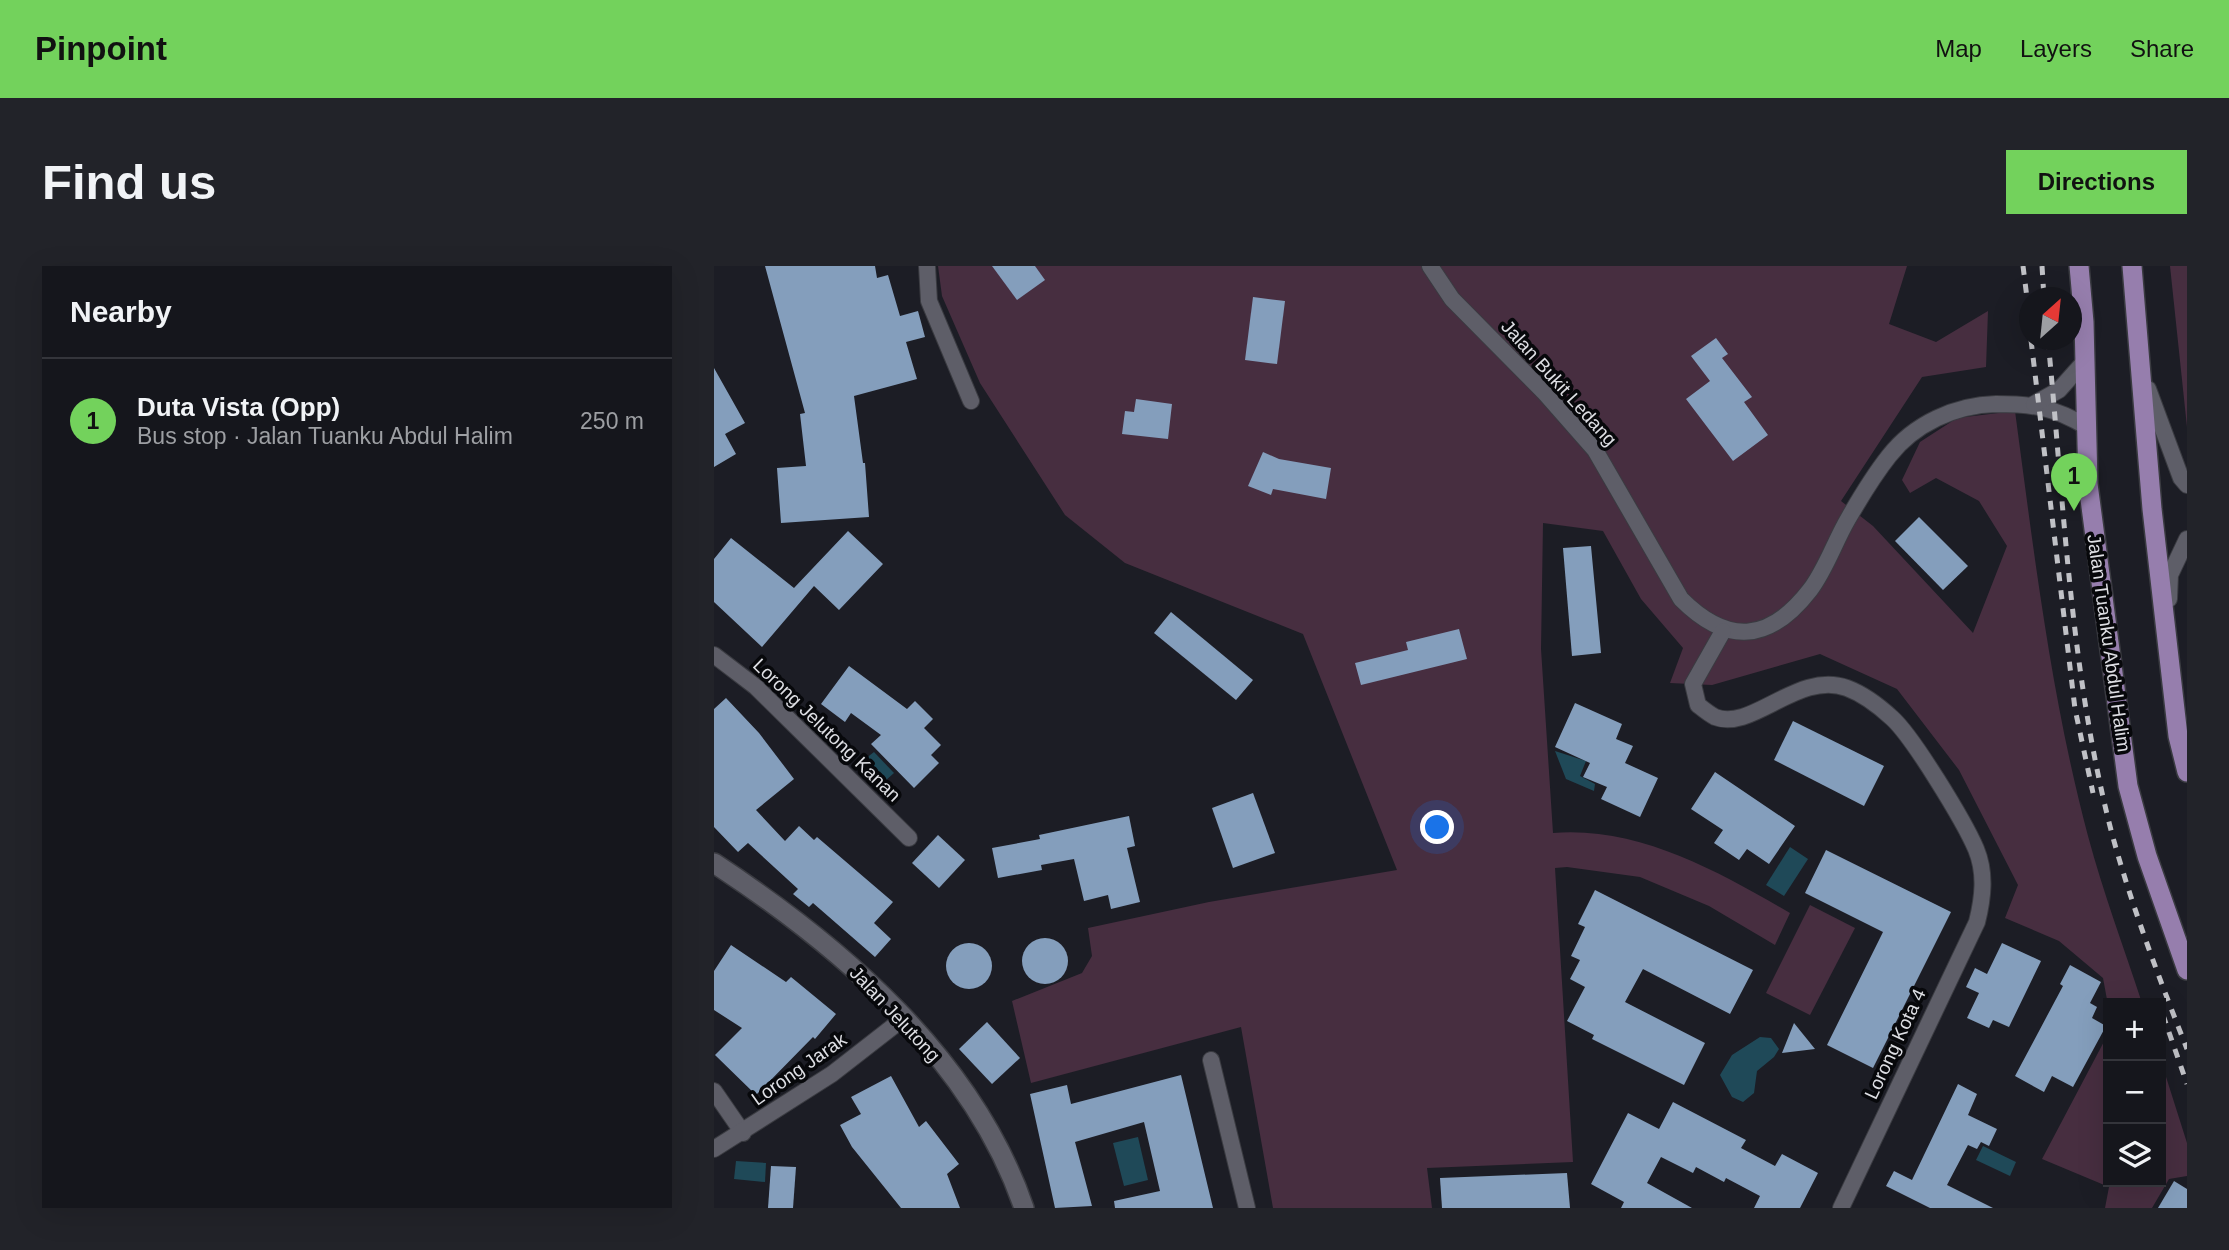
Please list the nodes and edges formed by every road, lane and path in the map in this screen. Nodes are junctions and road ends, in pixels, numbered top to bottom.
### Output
1 (927, 266) edge
2 (1430, 266) edge
3 (2079, 266) edge
4 (2132, 266) edge
5 (2142, 359) junction
6 (2085, 361) junction
7 (971, 401) dead end
8 (2034, 404) junction
9 (2087, 427) junction
10 (2187, 485) edge
11 (2187, 539) edge
12 (1723, 631) junction
13 (2168, 652) junction
14 (714, 655) edge
15 (2187, 772) edge
16 (909, 838) dead end
17 (714, 863) edge
18 (2187, 970) edge
19 (904, 1018) junction
20 (1211, 1060) dead end
21 (714, 1091) edge
22 (743, 1133) junction
23 (714, 1149) edge
24 (1024, 1208) edge
25 (1247, 1208) edge
26 (1841, 1208) edge

1 - 7 street
2 - 12 street, Jalan Bukit Ledang
3 - 6 main road, Jalan Tuanku Abdul Halim
4 - 5 main road
5 - 10 street
5 - 13 main road
6 - 8 street
6 - 9 main road, Jalan Tuanku Abdul Halim
8 - 9 street
8 - 12 street
9 - 18 main road, Jalan Tuanku Abdul Halim
11 - 13 street
12 - 26 street, Lorong Kota 4
13 - 15 main road
14 - 16 street, Lorong Jelutong Kanan
17 - 19 street, Jalan Jelutong
19 - 22 street, Lorong Jarak
19 - 24 street, Jalan Jelutong
20 - 25 street
21 - 22 street
22 - 23 street, Lorong Jarak

